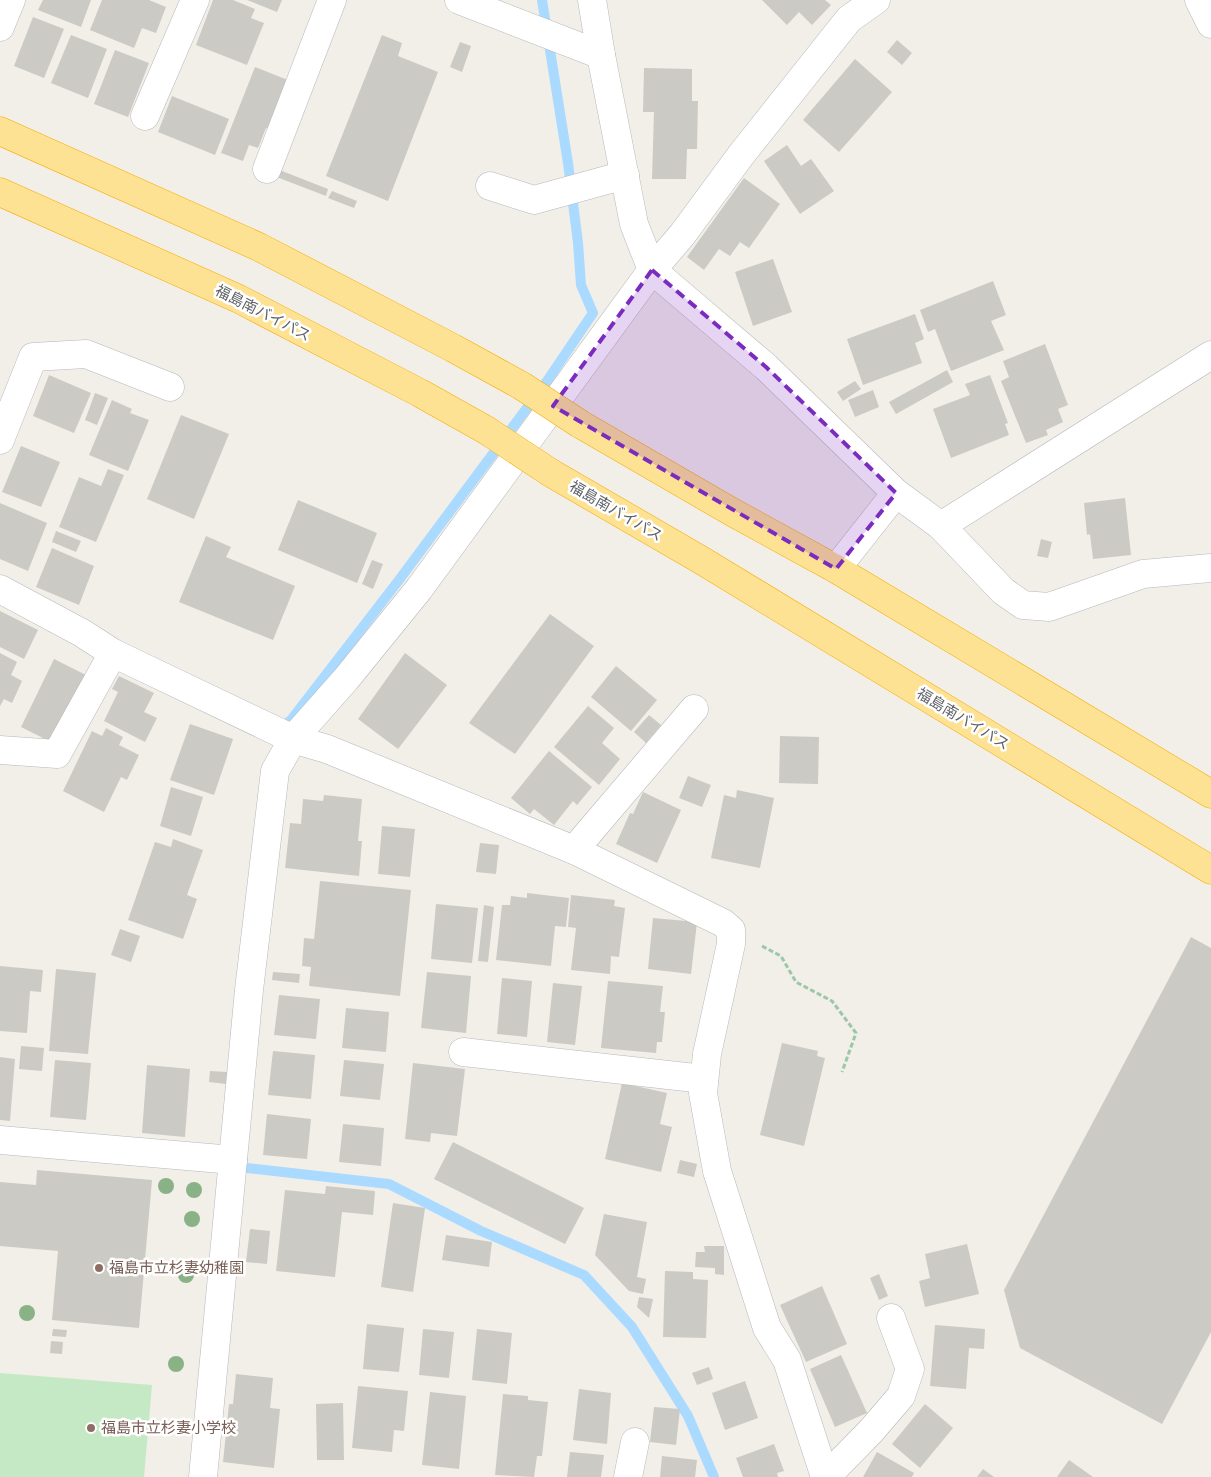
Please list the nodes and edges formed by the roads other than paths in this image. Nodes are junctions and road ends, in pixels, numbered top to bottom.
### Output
1 (11, 0) edge
2 (195, 0) edge
3 (332, 0) edge
4 (459, 0) edge
5 (592, 0) edge
6 (876, 0) edge
7 (1199, 0) edge
8 (1211, 24) edge
9 (0, 27) edge
10 (601, 55) junction
11 (145, 116) dead end
12 (3, 132) edge
13 (268, 170) dead end
14 (625, 175) junction
15 (490, 186) dead end
16 (0, 192) edge
17 (652, 270) junction
18 (1211, 355) edge
19 (170, 387) dead end
20 (0, 440) edge
21 (896, 493) junction
22 (941, 526) junction
23 (1211, 568) edge
24 (836, 569) junction
25 (0, 588) edge
26 (113, 653) junction
27 (694, 709) dead end
28 (292, 739) junction
29 (0, 750) edge
30 (1211, 794) edge
31 (574, 850) junction
32 (1211, 870) edge
33 (463, 1052) dead end
34 (704, 1079) junction
35 (0, 1140) edge
36 (233, 1160) junction
37 (891, 1318) dead end
38 (635, 1442) dead end
39 (203, 1477) edge
40 (628, 1477) edge
41 (826, 1477) edge

1 - 9 street
2 - 11 street
3 - 13 street
4 - 10 street
5 - 10 street
6 - 17 street
7 - 8 street
10 - 14 street
12 - 24 highway, bridge
14 - 15 street
14 - 17 street
16 - 32 highway, 福島南バイパス, bridge
17 - 21 street
17 - 28 street
18 - 22 street
19 - 20 street
21 - 22 street
21 - 24 street
22 - 23 street
24 - 30 highway
25 - 26 street
26 - 28 street
26 - 29 street
27 - 31 street
28 - 31 street
28 - 36 street
31 - 34 street
33 - 34 street
34 - 41 street
35 - 36 street
36 - 39 street
37 - 41 street
38 - 40 street

